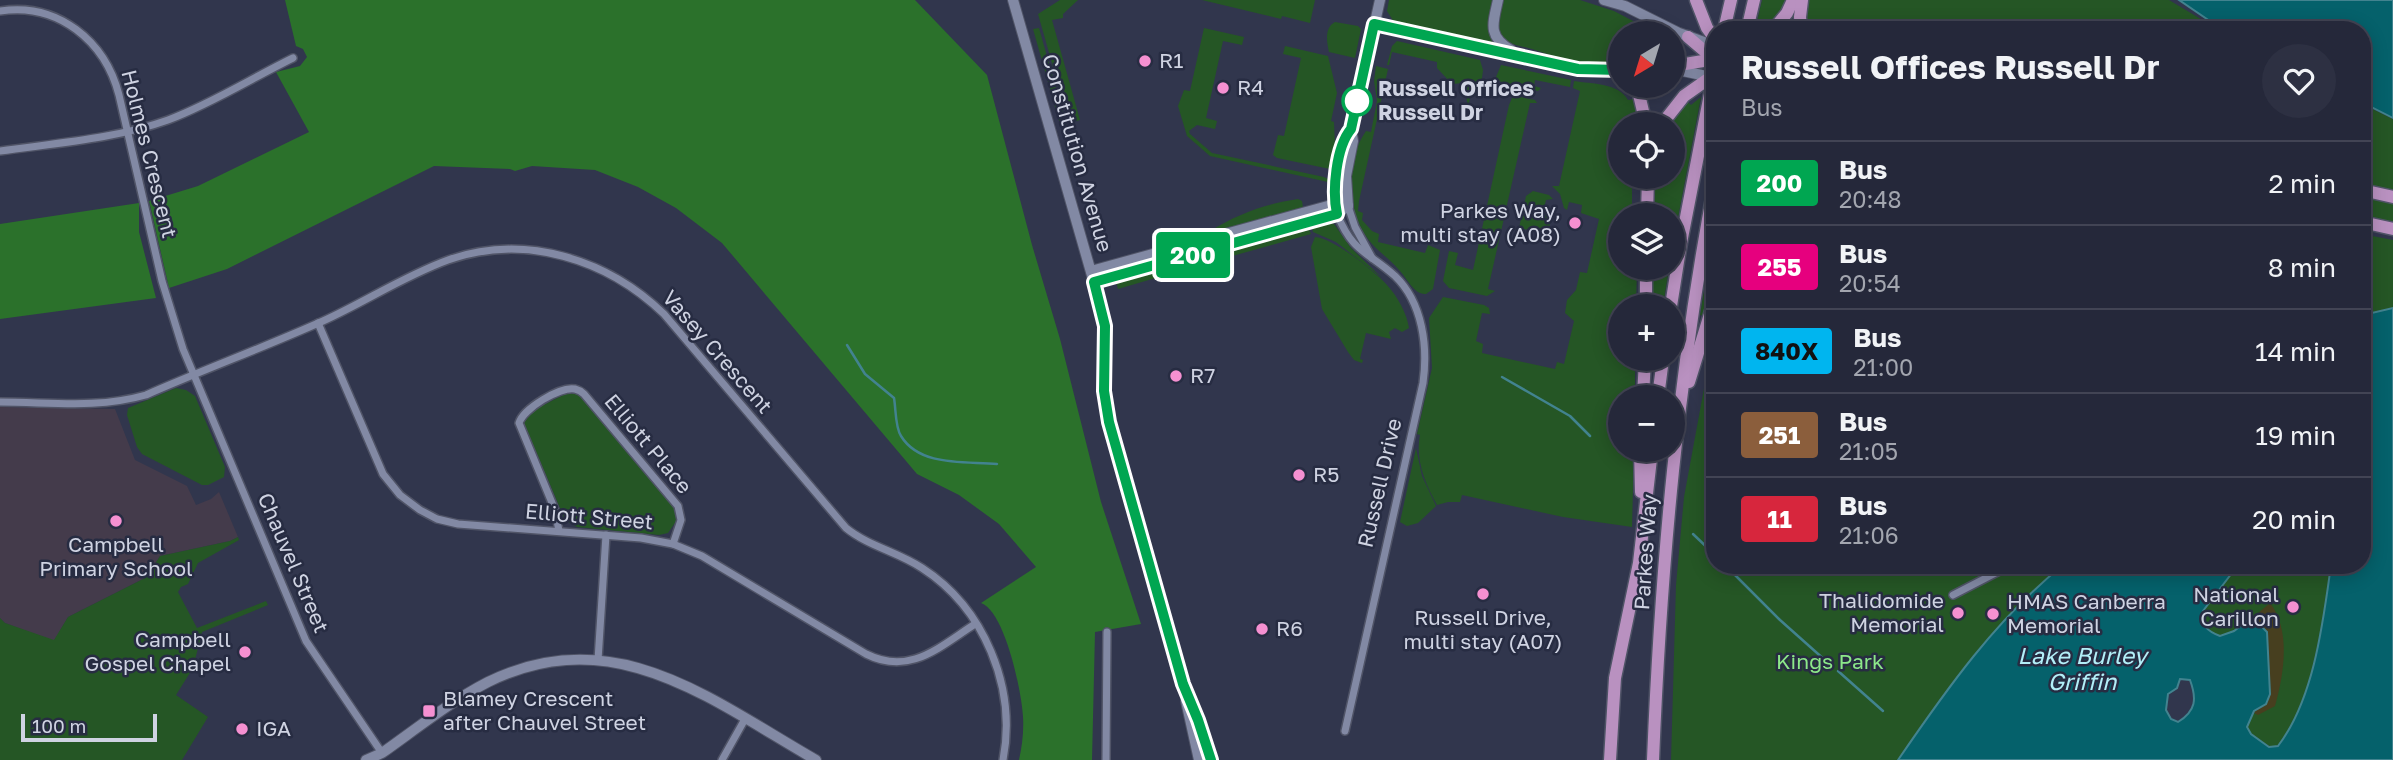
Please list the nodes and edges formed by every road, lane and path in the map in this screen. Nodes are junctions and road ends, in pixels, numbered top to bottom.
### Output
1 (1013, 0) edge
2 (1380, 0) edge
3 (1498, 0) edge
4 (1604, 0) edge
5 (1696, 0) edge
6 (1731, 0) edge
7 (1754, 0) edge
8 (1793, 0) edge
9 (1802, 0) edge
10 (0, 11) edge
11 (1726, 21) edge
12 (1749, 21) edge
13 (1780, 21) edge
14 (1801, 21) edge
15 (1374, 24) junction
16 (1688, 37) joint
17 (1706, 40) edge
18 (1706, 55) edge
19 (1524, 57) junction
20 (293, 58) dead end
21 (1706, 61) edge
22 (1685, 65) edge
23 (1706, 67) edge
24 (1608, 70) edge
25 (1671, 112) edge
26 (1706, 113) edge
27 (1351, 129) junction
28 (128, 132) junction
29 (0, 151) edge
30 (1647, 189) edge
31 (1648, 189) edge
32 (2371, 192) edge
33 (1648, 194) junction
34 (2393, 197) edge
35 (1648, 203) edge
36 (1348, 206) junction
37 (1336, 209) junction
38 (2371, 224) edge
39 (2393, 229) edge
40 (1706, 233) edge
41 (1207, 240) junction
42 (1210, 250) junction
43 (1372, 258) junction
44 (1146, 262) junction
45 (1091, 271) junction
46 (1094, 282) junction
47 (1673, 294) edge
48 (318, 323) junction
49 (1706, 325) edge
50 (194, 375) junction
51 (1682, 385) edge
52 (1685, 401) edge
53 (0, 402) edge
54 (1640, 462) edge
55 (1651, 462) edge
56 (1673, 462) edge
57 (558, 531) junction
58 (1643, 534) junction
59 (606, 535) junction
60 (673, 544) junction
61 (1994, 574) edge
62 (1953, 595) dead end
63 (975, 624) junction
64 (1107, 632) dead end
65 (598, 660) junction
66 (1183, 684) junction
67 (745, 719) junction
68 (1345, 731) dead end
69 (380, 757) edge
70 (366, 760) edge
71 (722, 760) edge
72 (816, 760) edge
73 (1003, 760) edge
74 (1107, 760) edge
75 (1199, 760) edge
76 (1210, 760) edge
77 (1610, 760) edge
78 (1653, 760) edge

1 - 45 street, Constitution Avenue
2 - 15 street, Russell Drive
3 - 19 street
4 - 16 street
5 - 17 main road
6 - 11 main road
7 - 12 main road
8 - 13 main road
9 - 14 main road
10 - 28 street, Holmes Crescent
15 - 19 street
15 - 27 street, Russell Drive
16 - 18 main road
19 - 24 street
20 - 28 street
21 - 22 main road
23 - 25 main road
26 - 47 main road
27 - 36 street, Russell Drive
27 - 37 street, Russell Drive
28 - 29 street
28 - 50 street, Holmes Crescent
30 - 33 main road
31 - 33 main road
32 - 34 main road
33 - 35 main road
36 - 37 street
36 - 43 street, Russell Drive
37 - 41 street
37 - 42 street
37 - 43 street, Russell Drive
38 - 39 main road
40 - 51 main road, Parkes Way
41 - 42 street
41 - 44 street
42 - 44 street
43 - 68 street, Russell Drive
44 - 45 street
44 - 46 street
45 - 46 street, Constitution Avenue
46 - 66 street, Constitution Avenue
48 - 50 street, Vasey Crescent
48 - 57 street, Elliott Street
48 - 63 street, Vasey Crescent
49 - 52 main road
50 - 53 street, Vasey Crescent
50 - 69 street, Chauvel Street
54 - 58 main road
55 - 58 main road, Parkes Way
56 - 78 main road, Parkes Way
57 - 59 street, Elliott Street
57 - 60 street, Elliott Place
58 - 77 main road, Parkes Way
59 - 60 street, Elliott Street
59 - 65 street
60 - 63 street, Elliott Street
61 - 62 street
63 - 73 street, Vasey Crescent
64 - 74 street
65 - 67 street
65 - 69 street
66 - 75 street, Constitution Avenue
66 - 76 street, Constitution Avenue
67 - 71 street
67 - 72 street
69 - 70 street

